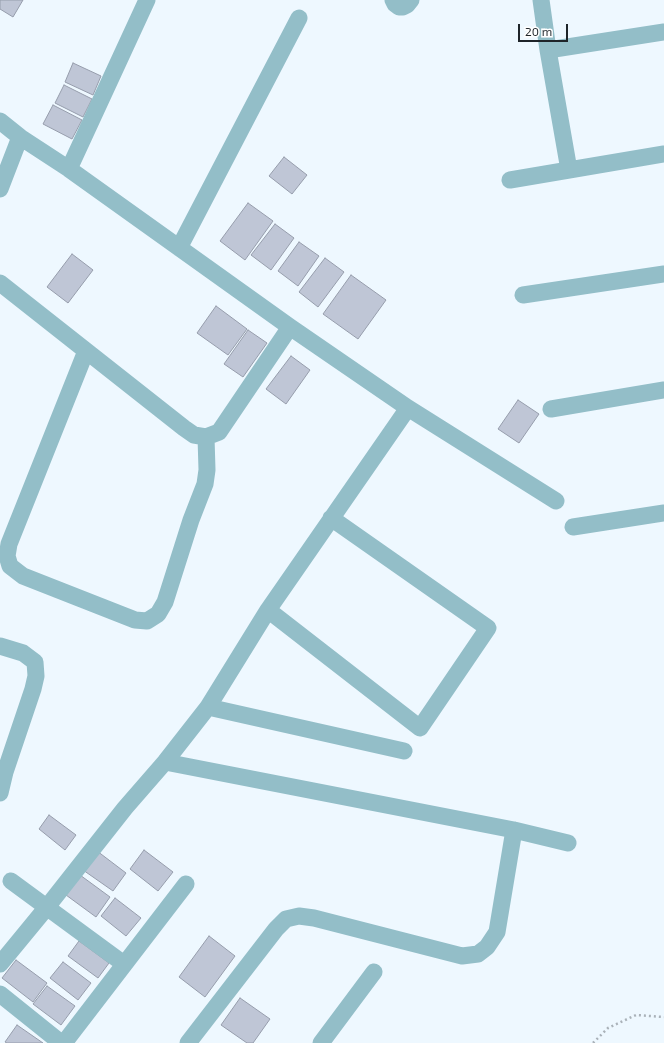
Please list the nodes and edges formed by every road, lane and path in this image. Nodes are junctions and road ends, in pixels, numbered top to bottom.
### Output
1 (147, 0) edge
2 (394, 0) edge
3 (411, 0) edge
4 (541, 0) edge
5 (300, 18) dead end
6 (664, 32) edge
7 (548, 50) junction
8 (0, 121) edge
9 (20, 137) junction
10 (664, 154) edge
11 (69, 169) junction
12 (569, 170) junction
13 (510, 180) dead end
14 (0, 189) edge
15 (179, 248) junction
16 (664, 274) edge
17 (0, 283) edge
18 (523, 295) dead end
19 (290, 327) junction
20 (86, 351) junction
21 (664, 390) edge
22 (408, 408) junction
23 (551, 409) dead end
24 (206, 437) junction
25 (556, 500) dead end
26 (664, 514) edge
27 (331, 518) junction
28 (573, 526) dead end
29 (268, 610) junction
30 (0, 646) edge
31 (208, 707) junction
32 (404, 752) dead end
33 (165, 762) junction
34 (2, 771) edge
35 (0, 793) edge
36 (514, 830) junction
37 (568, 843) dead end
38 (11, 881) dead end
39 (186, 884) dead end
40 (47, 907) junction
41 (0, 964) edge
42 (124, 964) junction
43 (374, 972) dead end
44 (0, 994) edge
45 (664, 1017) edge
46 (62, 1043) edge
47 (188, 1043) edge
48 (321, 1043) edge
49 (593, 1043) edge

1 - 11 street
2 - 3 street
4 - 7 street
5 - 15 street
6 - 7 street
7 - 12 street
8 - 9 street
9 - 11 street
9 - 14 street
10 - 12 street
11 - 15 street
12 - 13 street
15 - 19 street
16 - 18 street
17 - 20 street
19 - 22 street
19 - 24 street
20 - 24 street
20 - 24 street
21 - 23 street
22 - 25 street
22 - 27 street
26 - 28 street
27 - 29 street
27 - 29 street
29 - 31 street
30 - 34 street
31 - 32 street
31 - 33 street
33 - 36 street
33 - 40 street
34 - 35 street
36 - 37 street
36 - 47 street
38 - 40 street
39 - 42 street
40 - 41 street
40 - 42 street
42 - 46 street
43 - 48 street
44 - 46 street
45 - 49 path

